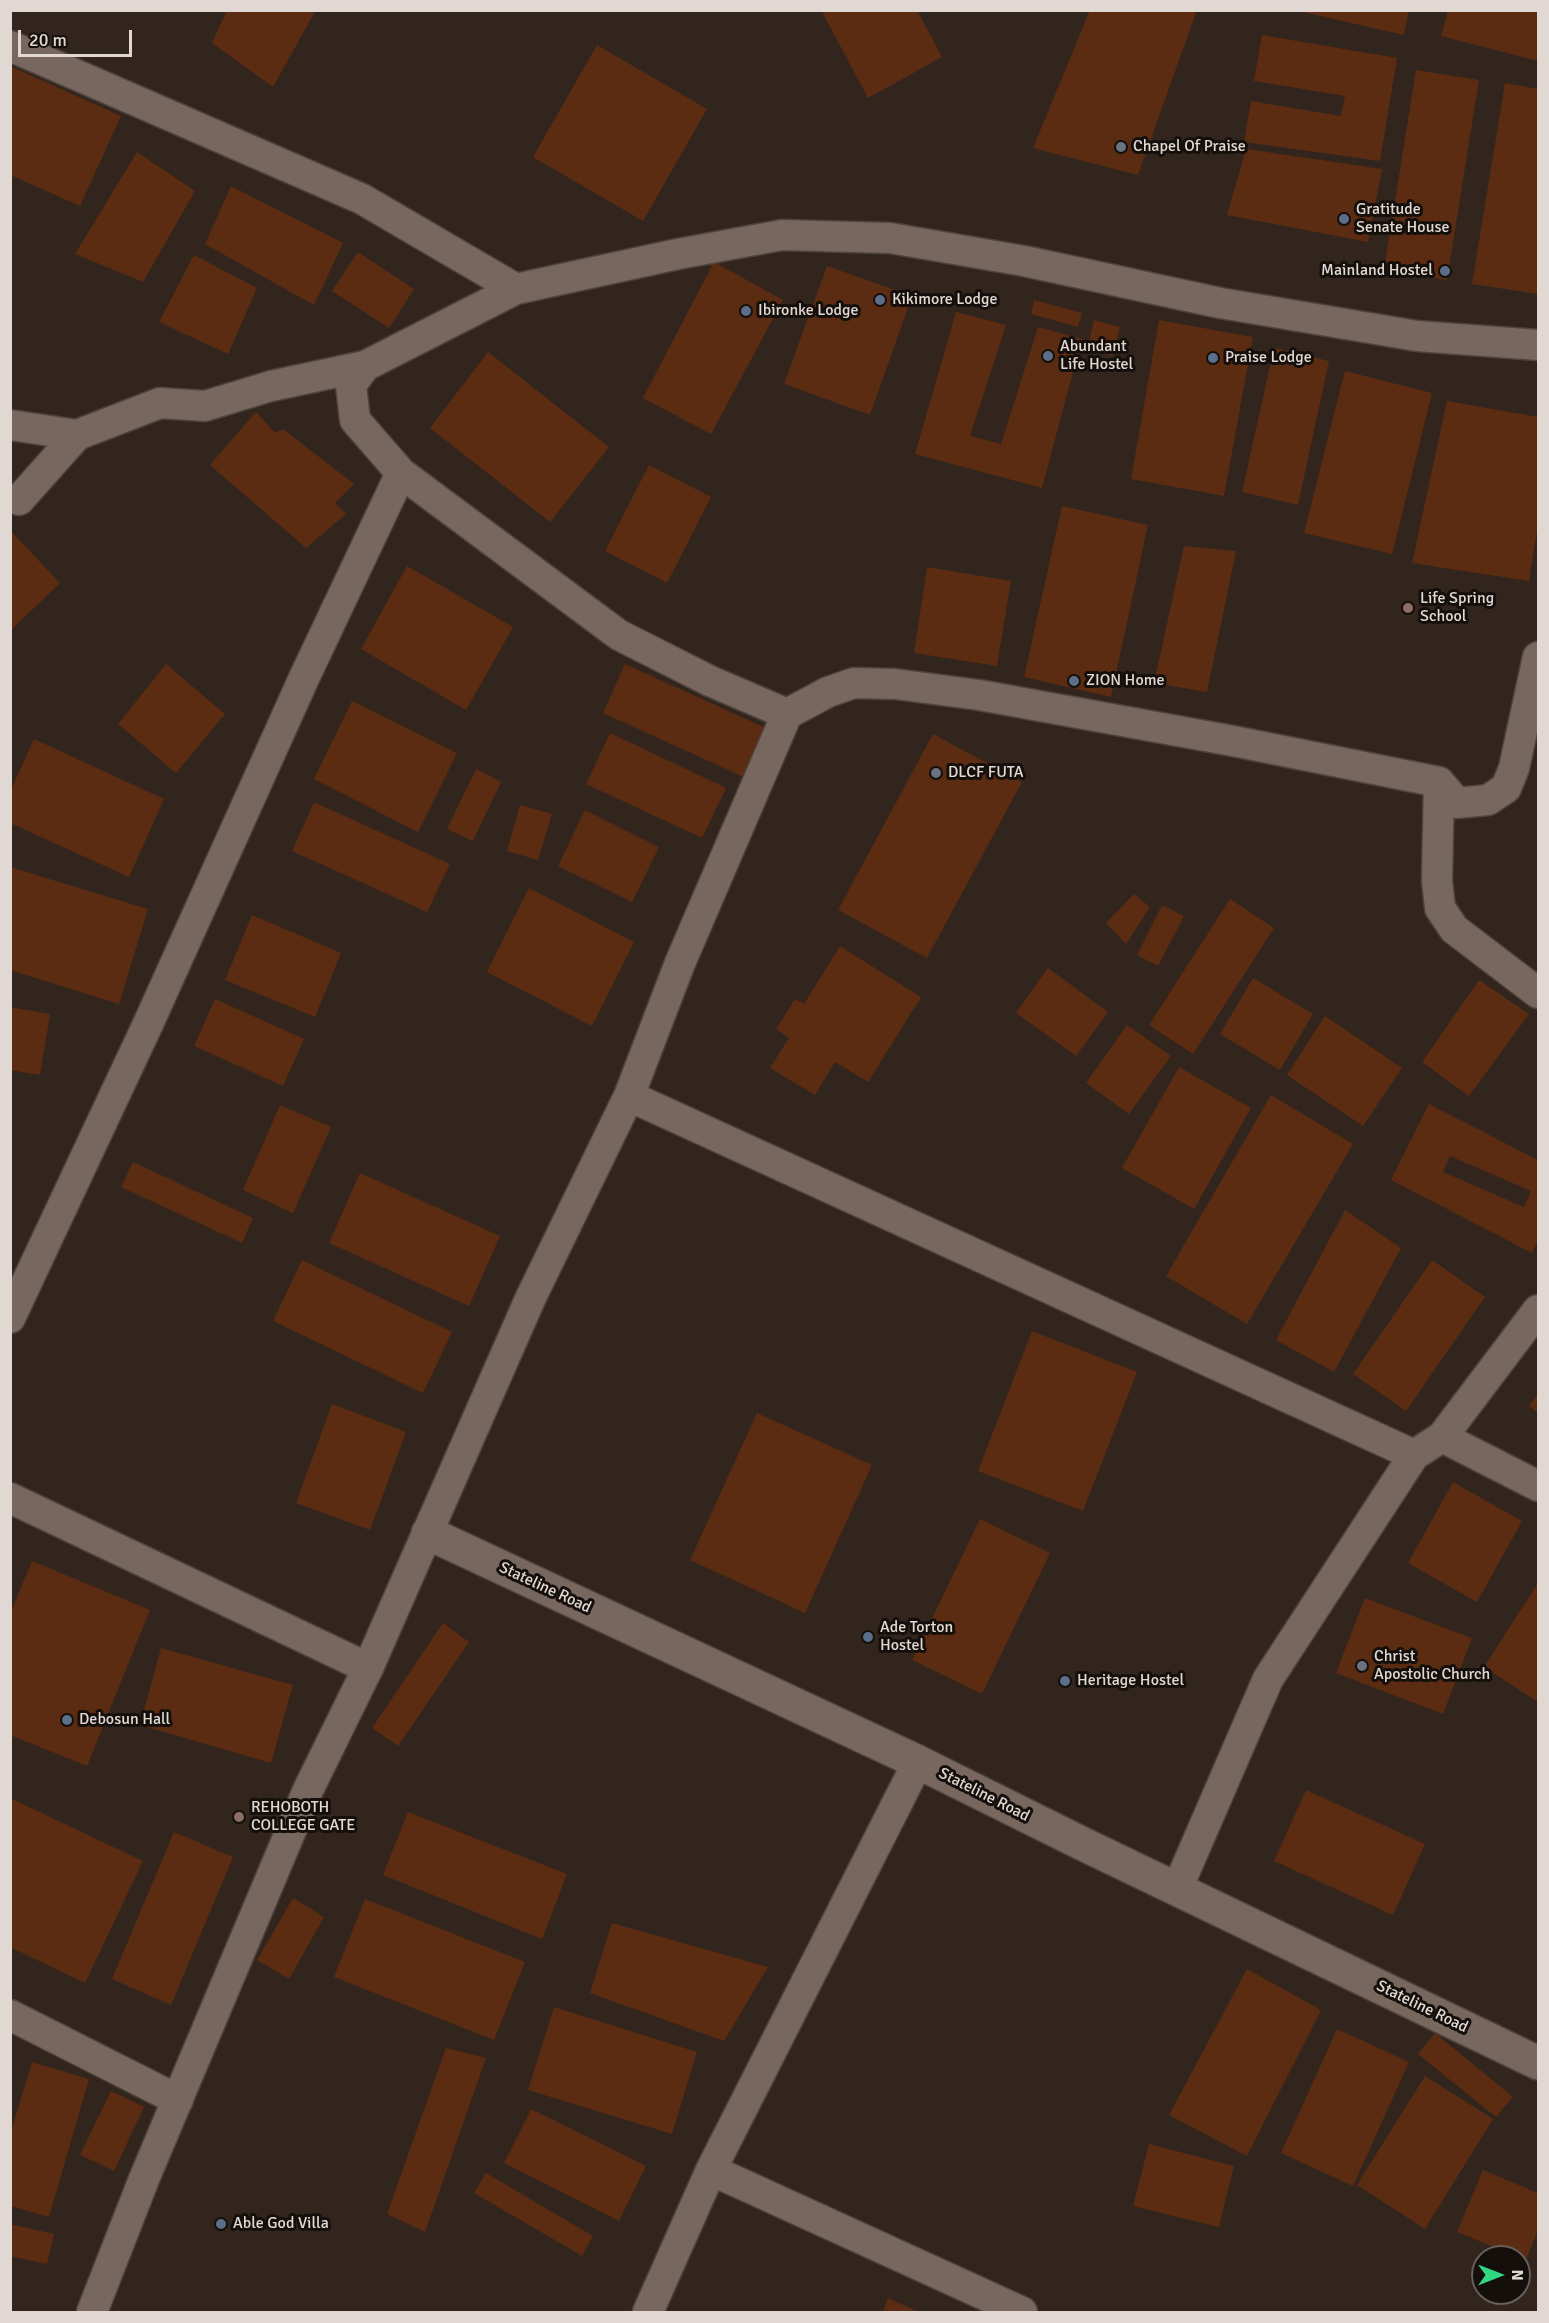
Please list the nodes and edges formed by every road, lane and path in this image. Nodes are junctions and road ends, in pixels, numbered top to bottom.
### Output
1 (10, 46) edge
2 (516, 290) junction
3 (1539, 345) edge
4 (365, 366) junction
5 (10, 425) edge
6 (77, 435) junction
7 (400, 473) junction
8 (19, 500) dead end
9 (1539, 657) edge
10 (787, 714) junction
11 (1439, 782) junction
12 (1539, 993) edge
13 (629, 1096) junction
14 (1539, 1310) edge
15 (10, 1318) edge
16 (1442, 1437) junction
17 (1414, 1455) junction
18 (1539, 1486) edge
19 (10, 1498) edge
20 (428, 1533) junction
21 (368, 1668) junction
22 (918, 1762) junction
23 (1177, 1889) junction
24 (10, 2015) edge
25 (1539, 2063) edge
26 (178, 2100) junction
27 (711, 2170) junction
28 (92, 2313) edge
29 (648, 2313) edge
30 (1022, 2313) edge

1 - 2 street
2 - 3 street
2 - 4 street
4 - 6 street
4 - 7 street
5 - 6 street
6 - 8 street
7 - 10 street
7 - 15 street
9 - 11 street
10 - 11 street
10 - 13 street
11 - 12 street
13 - 17 street
13 - 20 street
14 - 16 street
16 - 17 street
16 - 18 street
17 - 23 street
19 - 21 street
20 - 21 street
20 - 22 street, Stateline Road
21 - 26 street
22 - 23 street, Stateline Road
22 - 27 street
23 - 25 street, Stateline Road
24 - 26 street
26 - 28 street
27 - 29 street
27 - 30 street

